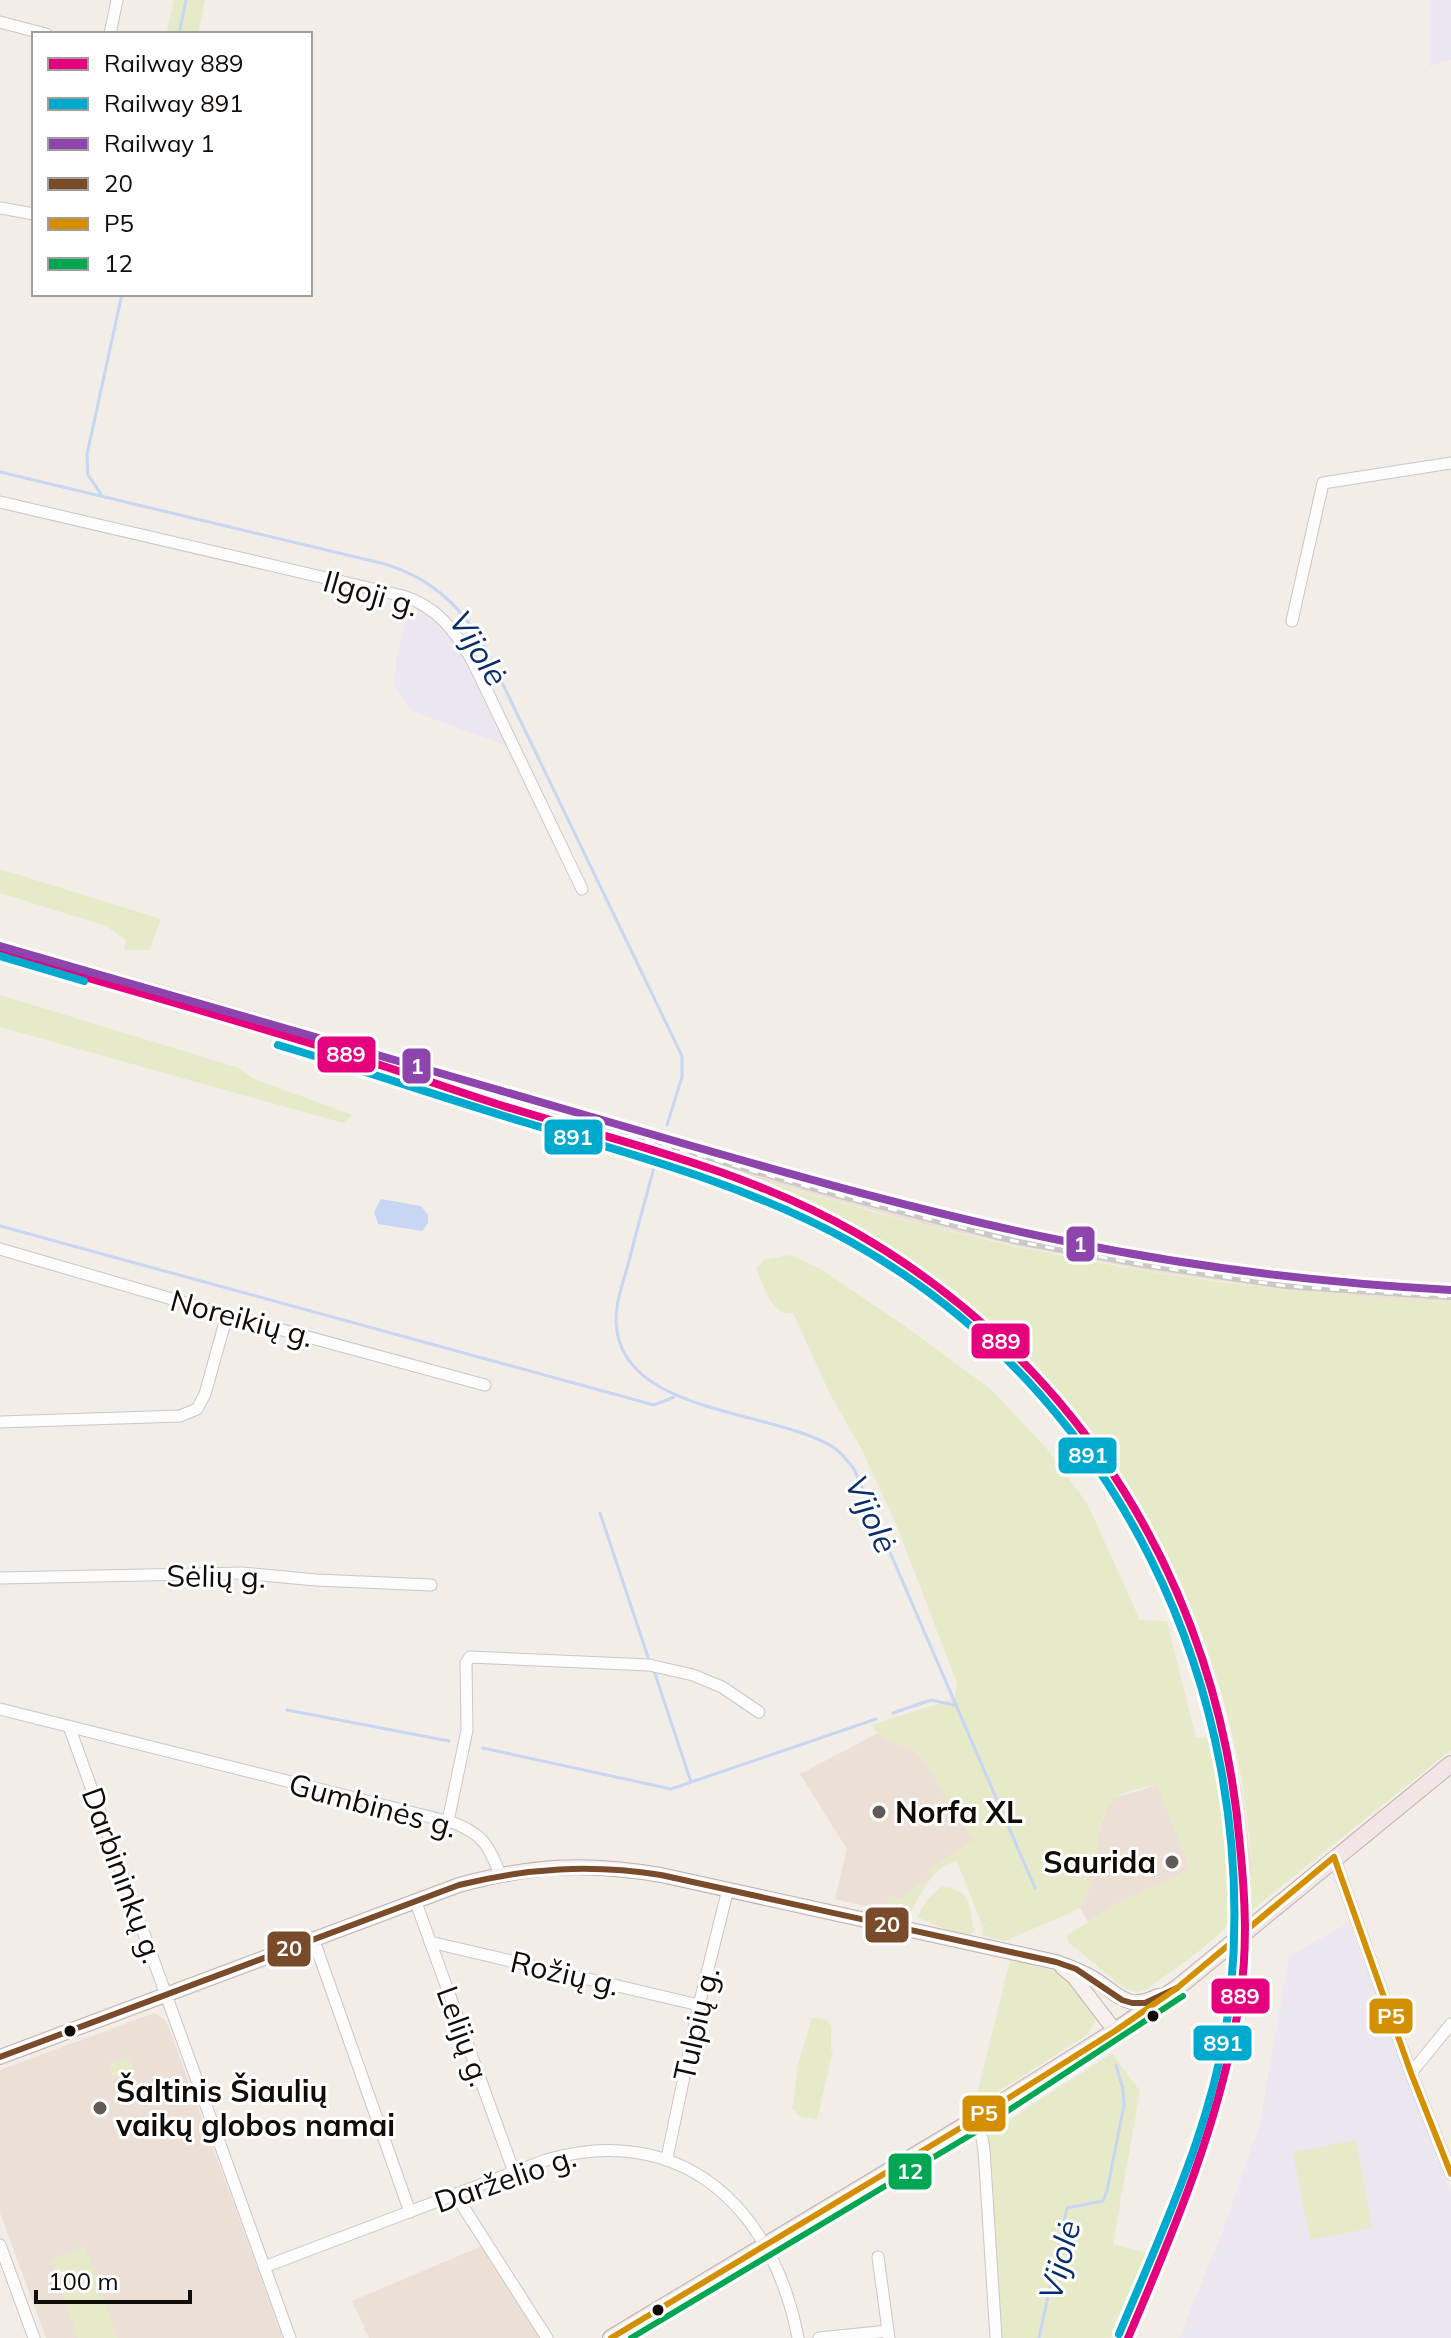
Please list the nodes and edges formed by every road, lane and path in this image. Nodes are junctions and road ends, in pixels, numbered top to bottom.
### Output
1 (117, 0) edge
2 (0, 22) edge
3 (38, 32) edge
4 (110, 32) edge
5 (0, 208) edge
6 (32, 214) edge
7 (1451, 463) edge
8 (0, 502) edge
9 (1292, 621) dead end
10 (582, 889) dead end
11 (0, 1249) edge
12 (227, 1315) junction
13 (485, 1385) dead end
14 (0, 1422) edge
15 (0, 1578) edge
16 (431, 1585) dead end
17 (0, 1709) edge
18 (759, 1712) dead end
19 (70, 1729) junction
20 (1451, 1761) edge
21 (448, 1821) junction
22 (1334, 1857) junction
23 (500, 1874) junction
24 (728, 1889) junction
25 (415, 1900) junction
26 (313, 1938) junction
27 (430, 1942) junction
28 (1056, 1962) junction
29 (1177, 1988) junction
30 (166, 1994) junction
31 (699, 2005) junction
32 (1451, 2024) edge
33 (1115, 2031) junction
34 (0, 2057) edge
35 (1411, 2073) junction
36 (972, 2121) junction
37 (667, 2158) junction
38 (514, 2172) junction
39 (1451, 2174) edge
40 (455, 2194) junction
41 (410, 2212) junction
42 (0, 2245) edge
43 (765, 2245) junction
44 (878, 2257) dead end
45 (264, 2267) junction
46 (888, 2334) edge
47 (34, 2338) edge
48 (290, 2338) edge
49 (547, 2338) edge
50 (611, 2338) edge
51 (798, 2338) edge
52 (819, 2338) edge
53 (996, 2338) edge

1 - 4 street
2 - 3 street
5 - 6 street
7 - 9 street
8 - 10 street, Ilgoji g.
11 - 12 street, Noreikių g.
12 - 13 street, Noreikių g.
12 - 14 street
15 - 16 street, Sėlių g.
17 - 19 street, Gumbinės g.
18 - 21 street
19 - 21 street, Gumbinės g.
19 - 30 street, Darbininkų g.
20 - 22 highway
21 - 23 street, Gumbinės g.
22 - 29 highway
22 - 35 street
23 - 24 main road
23 - 25 main road
24 - 28 main road
24 - 31 street, Tulpių g.
25 - 26 main road
25 - 27 street, Lelijų g.
26 - 30 main road
26 - 41 street
27 - 31 street, Rožių g.
27 - 38 street, Lelijų g.
28 - 29 main road
28 - 33 main road
29 - 33 highway
30 - 34 main road
30 - 45 street, Darbininkų g.
31 - 37 street, Tulpių g.
32 - 35 street
33 - 36 highway
35 - 39 street
36 - 43 highway
36 - 53 street
37 - 38 street, Darželio g.
37 - 43 street, Darželio g.
38 - 40 street, Darželio g.
40 - 41 street, Darželio g.
40 - 49 street
41 - 45 street, Darželio g.
42 - 47 street
43 - 50 highway
43 - 51 street, Darželio g.
44 - 46 street
45 - 48 street, Darbininkų g.
46 - 52 street

